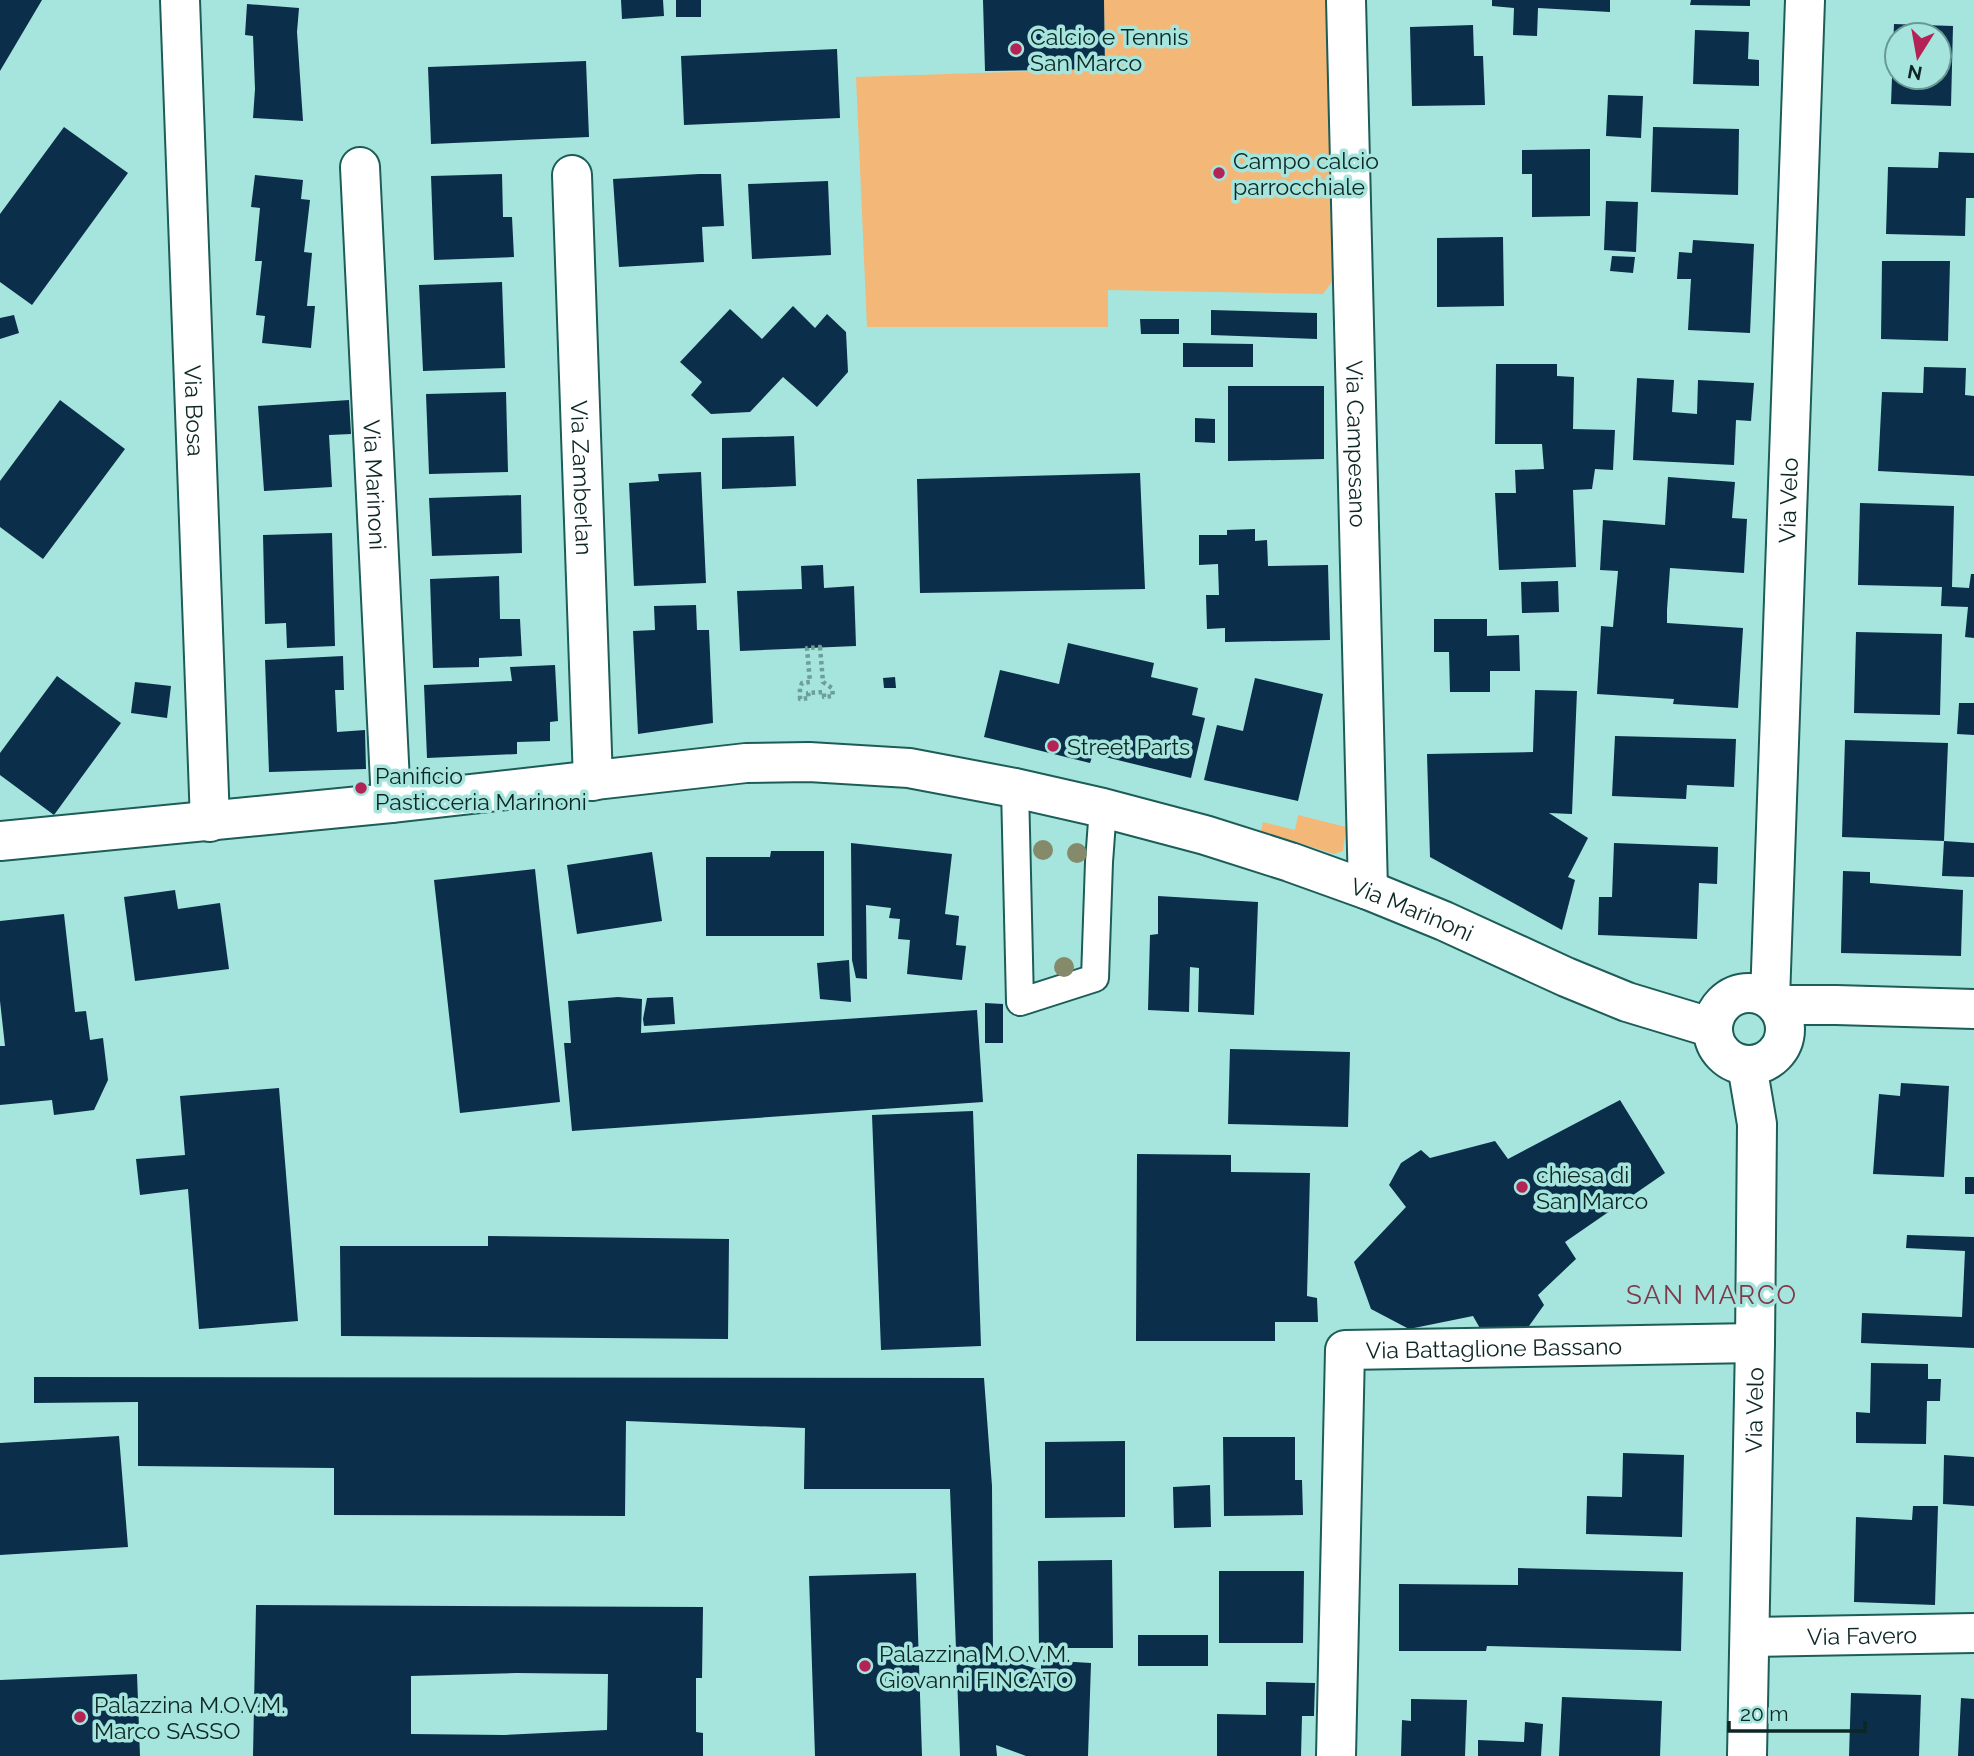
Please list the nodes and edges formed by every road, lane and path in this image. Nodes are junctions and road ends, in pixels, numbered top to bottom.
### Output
1 (180, 0) edge
2 (1346, 0) edge
3 (1805, 0) edge
4 (360, 167) dead end
5 (572, 175) dead end
6 (833, 696) joint
7 (593, 781) junction
8 (1015, 788) junction
9 (391, 803) junction
10 (1103, 808) junction
11 (210, 822) junction
12 (0, 841) edge
13 (1368, 890) junction
14 (1773, 1002) junction
15 (1974, 1009) edge
16 (1713, 1028) junction
17 (1747, 1065) junction
18 (1755, 1343) junction
19 (1974, 1633) edge
20 (1750, 1637) junction
21 (1336, 1756) edge
22 (1746, 1756) edge

1 - 11 street, Via Bosa
2 - 13 street, Via Campesano
3 - 14 street, Via Velo
4 - 9 street, Via Marinoni
5 - 7 street, Via Zamberlan
6 - 6 path
7 - 8 street, Via Marinoni
7 - 9 street, Via Marinoni
8 - 10 street, Via Marinoni
8 - 10 lane
9 - 11 street, Via Marinoni
10 - 13 street, Via Marinoni
11 - 12 street, Via Marinoni
13 - 16 street, Via Marinoni
14 - 15 street
14 - 16 street
14 - 17 street, Via Velo
16 - 17 street
17 - 18 street, Via Velo
18 - 20 street, Via Velo
18 - 21 street, Via Battaglione Bassano
19 - 20 street, Via Favero
20 - 22 street, Via Velo

